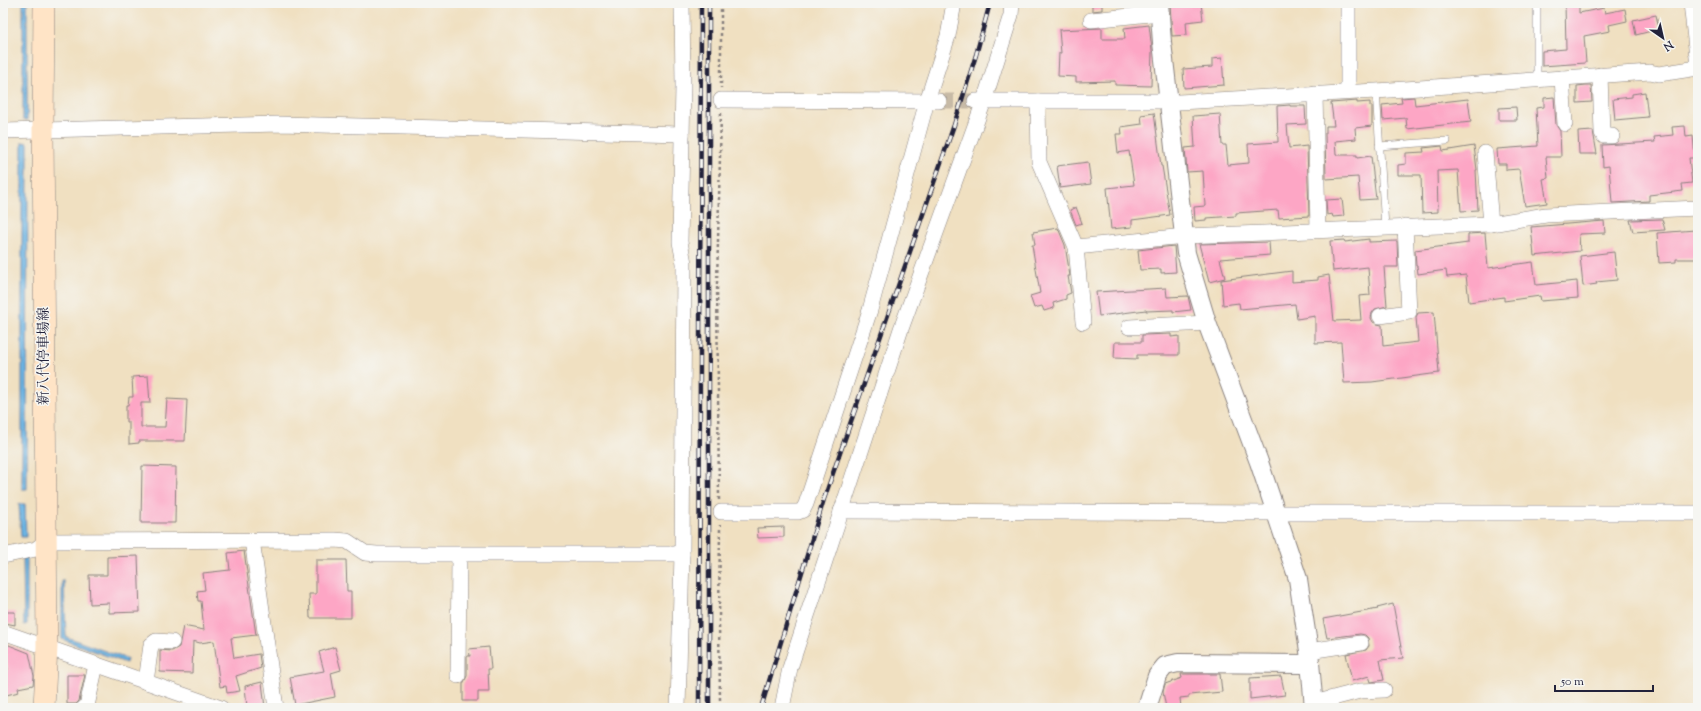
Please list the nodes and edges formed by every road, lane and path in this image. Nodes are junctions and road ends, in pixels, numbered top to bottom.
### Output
1 (44, 3) edge
2 (682, 3) edge
3 (721, 3) edge
4 (954, 3) edge
5 (1012, 3) edge
6 (1348, 3) edge
7 (1537, 3) edge
8 (1691, 3) edge
9 (1159, 8) edge
10 (1091, 20) dead end
11 (1698, 67) edge
12 (1600, 75) junction
13 (1562, 78) junction
14 (1537, 79) junction
15 (1376, 91) junction
16 (1348, 92) junction
17 (1315, 94) junction
18 (721, 100) junction
19 (933, 101) junction
20 (979, 101) junction
21 (1038, 101) junction
22 (1168, 102) junction
23 (1565, 124) dead end
24 (44, 130) junction
25 (3, 131) edge
26 (682, 134) junction
27 (1612, 136) dead end
28 (1447, 141) dead end
29 (1379, 146) junction
30 (1485, 153) dead end
31 (1698, 208) edge
32 (1490, 224) junction
33 (1405, 226) junction
34 (1385, 227) junction
35 (1318, 230) junction
36 (1185, 236) junction
37 (1076, 247) junction
38 (1380, 316) dead end
39 (1083, 322) dead end
40 (1206, 323) junction
41 (1129, 327) dead end
42 (841, 511) junction
43 (721, 512) junction
44 (1277, 513) junction
45 (1698, 514) edge
46 (252, 540) junction
47 (46, 541) junction
48 (682, 554) junction
49 (459, 555) junction
50 (3, 556) edge
51 (3, 632) edge
52 (172, 642) dead end
53 (1360, 643) dead end
54 (47, 646) junction
55 (1309, 657) junction
56 (96, 665) junction
57 (458, 676) dead end
58 (146, 682) junction
59 (1384, 690) dead end
60 (176, 700) edge
61 (720, 700) dead end
62 (1314, 706) edge
63 (44, 708) edge
64 (84, 708) edge
65 (222, 708) edge
66 (276, 708) edge
67 (678, 708) edge
68 (782, 708) edge
69 (1147, 708) edge

1 - 24 main road, 新八代停車場線
2 - 26 street
3 - 18 path
4 - 19 street
5 - 20 street
6 - 16 street
7 - 14 lane
8 - 11 street
9 - 10 street
9 - 22 street
11 - 12 street
12 - 13 street
12 - 27 street
13 - 14 street
13 - 23 street
14 - 15 street
15 - 16 street
15 - 29 lane
16 - 17 street
17 - 22 street
17 - 35 street
18 - 19 street
18 - 43 path
19 - 43 street
20 - 21 street
20 - 42 street
21 - 22 street
21 - 37 street
22 - 36 street
24 - 25 street
24 - 26 street
24 - 47 main road, 新八代停車場線
26 - 48 street
28 - 29 lane
29 - 34 lane
30 - 32 street
31 - 32 street
32 - 33 street
33 - 34 street
33 - 38 street
34 - 35 street
35 - 36 street
36 - 37 street
36 - 40 street
37 - 39 street
40 - 41 street
40 - 44 street
42 - 44 street
42 - 68 street
43 - 61 path
44 - 45 street
44 - 55 street
46 - 47 street
46 - 49 street
46 - 66 street
47 - 50 street
47 - 54 main road, 新八代停車場線
48 - 49 street
48 - 67 street
49 - 57 street
51 - 54 street
52 - 58 street
53 - 55 street
54 - 56 street
54 - 63 main road, 新八代停車場線
55 - 62 street
55 - 69 street
56 - 58 street
56 - 64 street
58 - 60 street
59 - 62 street
60 - 65 street

